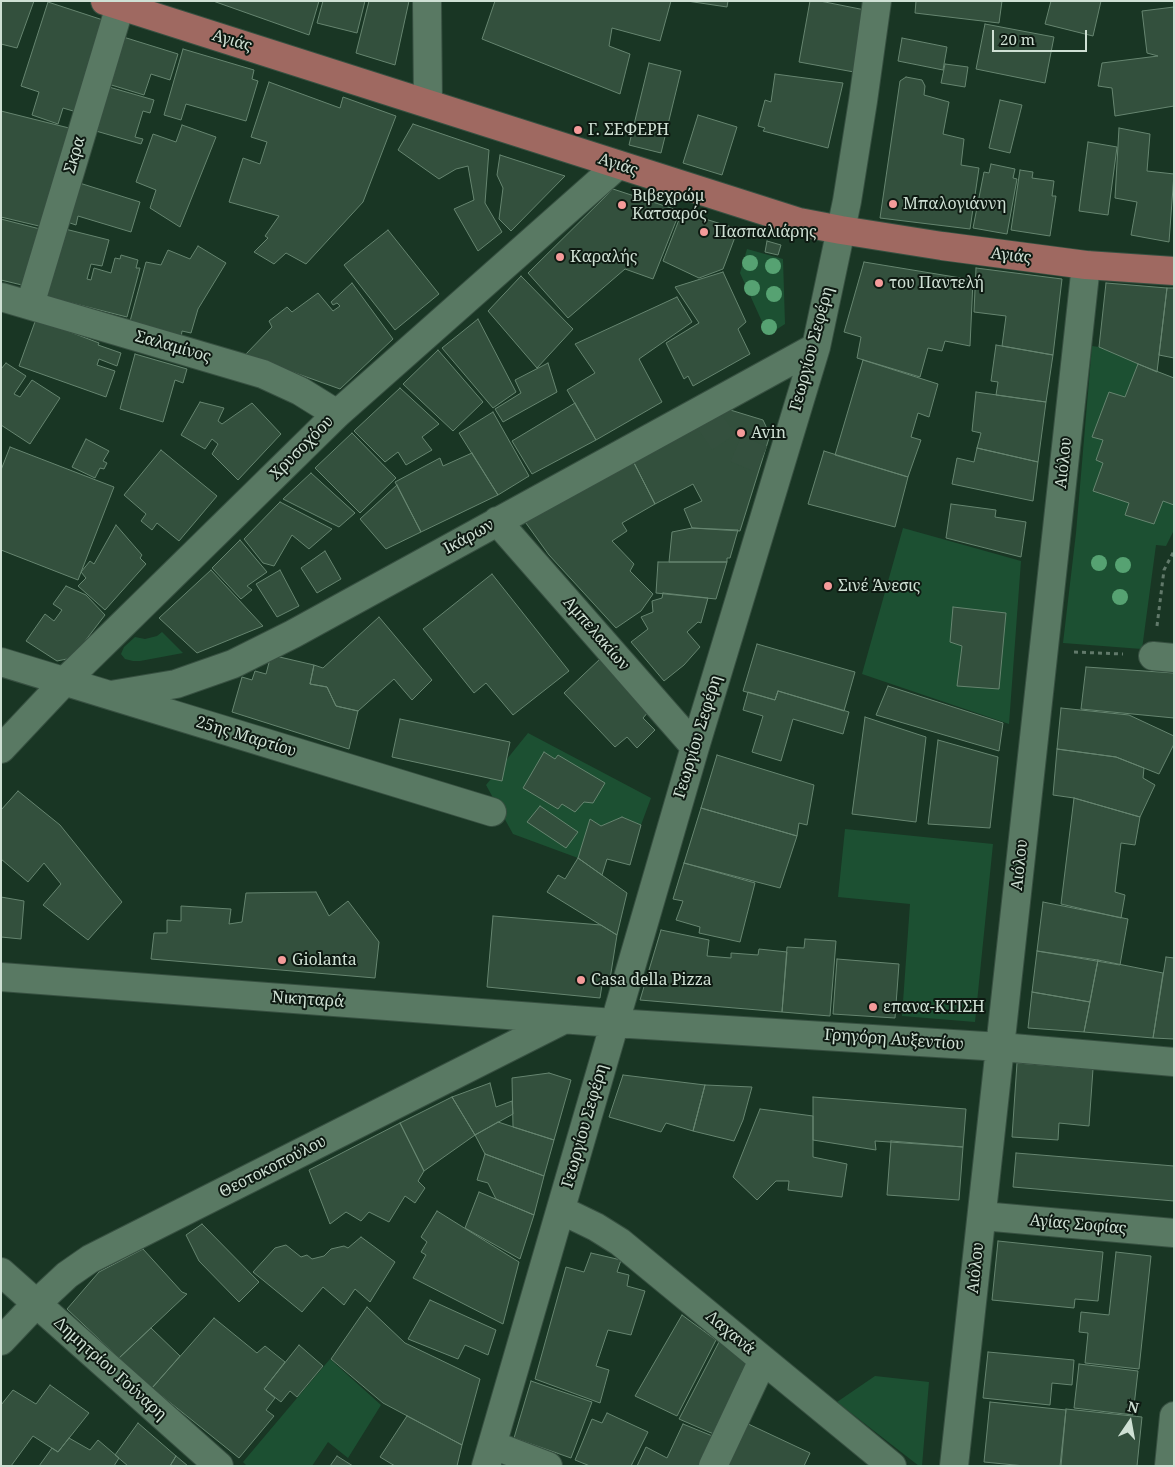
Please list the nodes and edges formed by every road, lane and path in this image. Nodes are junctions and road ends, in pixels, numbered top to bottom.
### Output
1 (427, 1) edge
2 (877, 1) edge
3 (113, 4) edge
4 (428, 103) junction
5 (618, 165) junction
6 (841, 230) junction
7 (1086, 265) junction
8 (1174, 271) edge
9 (1, 297) edge
10 (30, 305) junction
11 (816, 347) junction
12 (337, 414) junction
13 (498, 521) junction
14 (1174, 551) edge
15 (1044, 650) junction
16 (1164, 657) edge
17 (1, 662) edge
18 (65, 681) junction
19 (111, 695) junction
20 (695, 747) junction
21 (1, 749) edge
22 (492, 812) dead end
23 (1, 977) edge
24 (563, 1019) junction
25 (614, 1023) junction
26 (1001, 1047) junction
27 (1174, 1062) edge
28 (561, 1210) junction
29 (982, 1216) junction
30 (1174, 1233) edge
31 (1, 1272) edge
32 (36, 1304) junction
33 (1, 1341) edge
34 (763, 1360) junction
35 (1174, 1416) edge
36 (489, 1455) edge
37 (220, 1466) edge
38 (548, 1466) edge
39 (713, 1466) edge
40 (892, 1466) edge
41 (954, 1466) edge
42 (1169, 1466) edge

1 - 4 street
2 - 6 street, Γεωργίου Σεφέρη
3 - 4 main road, Αγιάς
3 - 10 street, Σκρα
4 - 5 main road, Αγιάς
5 - 6 main road, Αγιάς
5 - 12 street, Χρυσοχόου
6 - 7 main road, Αγιάς
6 - 11 street, Γεωργίου Σεφέρη
7 - 8 main road, Αγιάς
7 - 15 street, Αιόλου
9 - 10 street, Σαλαμίνος
10 - 12 street, Σαλαμίνος
11 - 13 street, Ικάρων
11 - 20 street, Γεωργίου Σεφέρη
12 - 18 street, Χρυσοχόου
13 - 19 street, Ικάρων
13 - 20 street, Αμπελακίων
14 - 16 path
15 - 16 path
15 - 26 street, Αιόλου
17 - 18 street, 25ης Μαρτίου
18 - 19 street, 25ης Μαρτίου
18 - 21 street, Χρυσοχόου
19 - 22 street, 25ης Μαρτίου
20 - 25 street, Γεωργίου Σεφέρη
23 - 24 street, Νικηταρά
24 - 25 street, Νικηταρά
24 - 32 street, Θεοτοκοπούλου
25 - 26 street, Γρηγόρη Αυξεντίου
25 - 28 street, Γεωργίου Σεφέρη
26 - 27 street, Γρηγόρη Αυξεντίου
26 - 29 street, Αιόλου
28 - 34 street, Λαχανά
28 - 36 street, Γεωργίου Σεφέρη
29 - 30 street, Αγίας Σοφίας
29 - 41 street, Αιόλου
31 - 32 street, Δημητρίου Γούναρη
32 - 33 street, Θεοτοκοπούλου
32 - 37 street, Δημητρίου Γούναρη
34 - 39 street
34 - 40 street, Λαχανά
35 - 42 street
36 - 38 street

